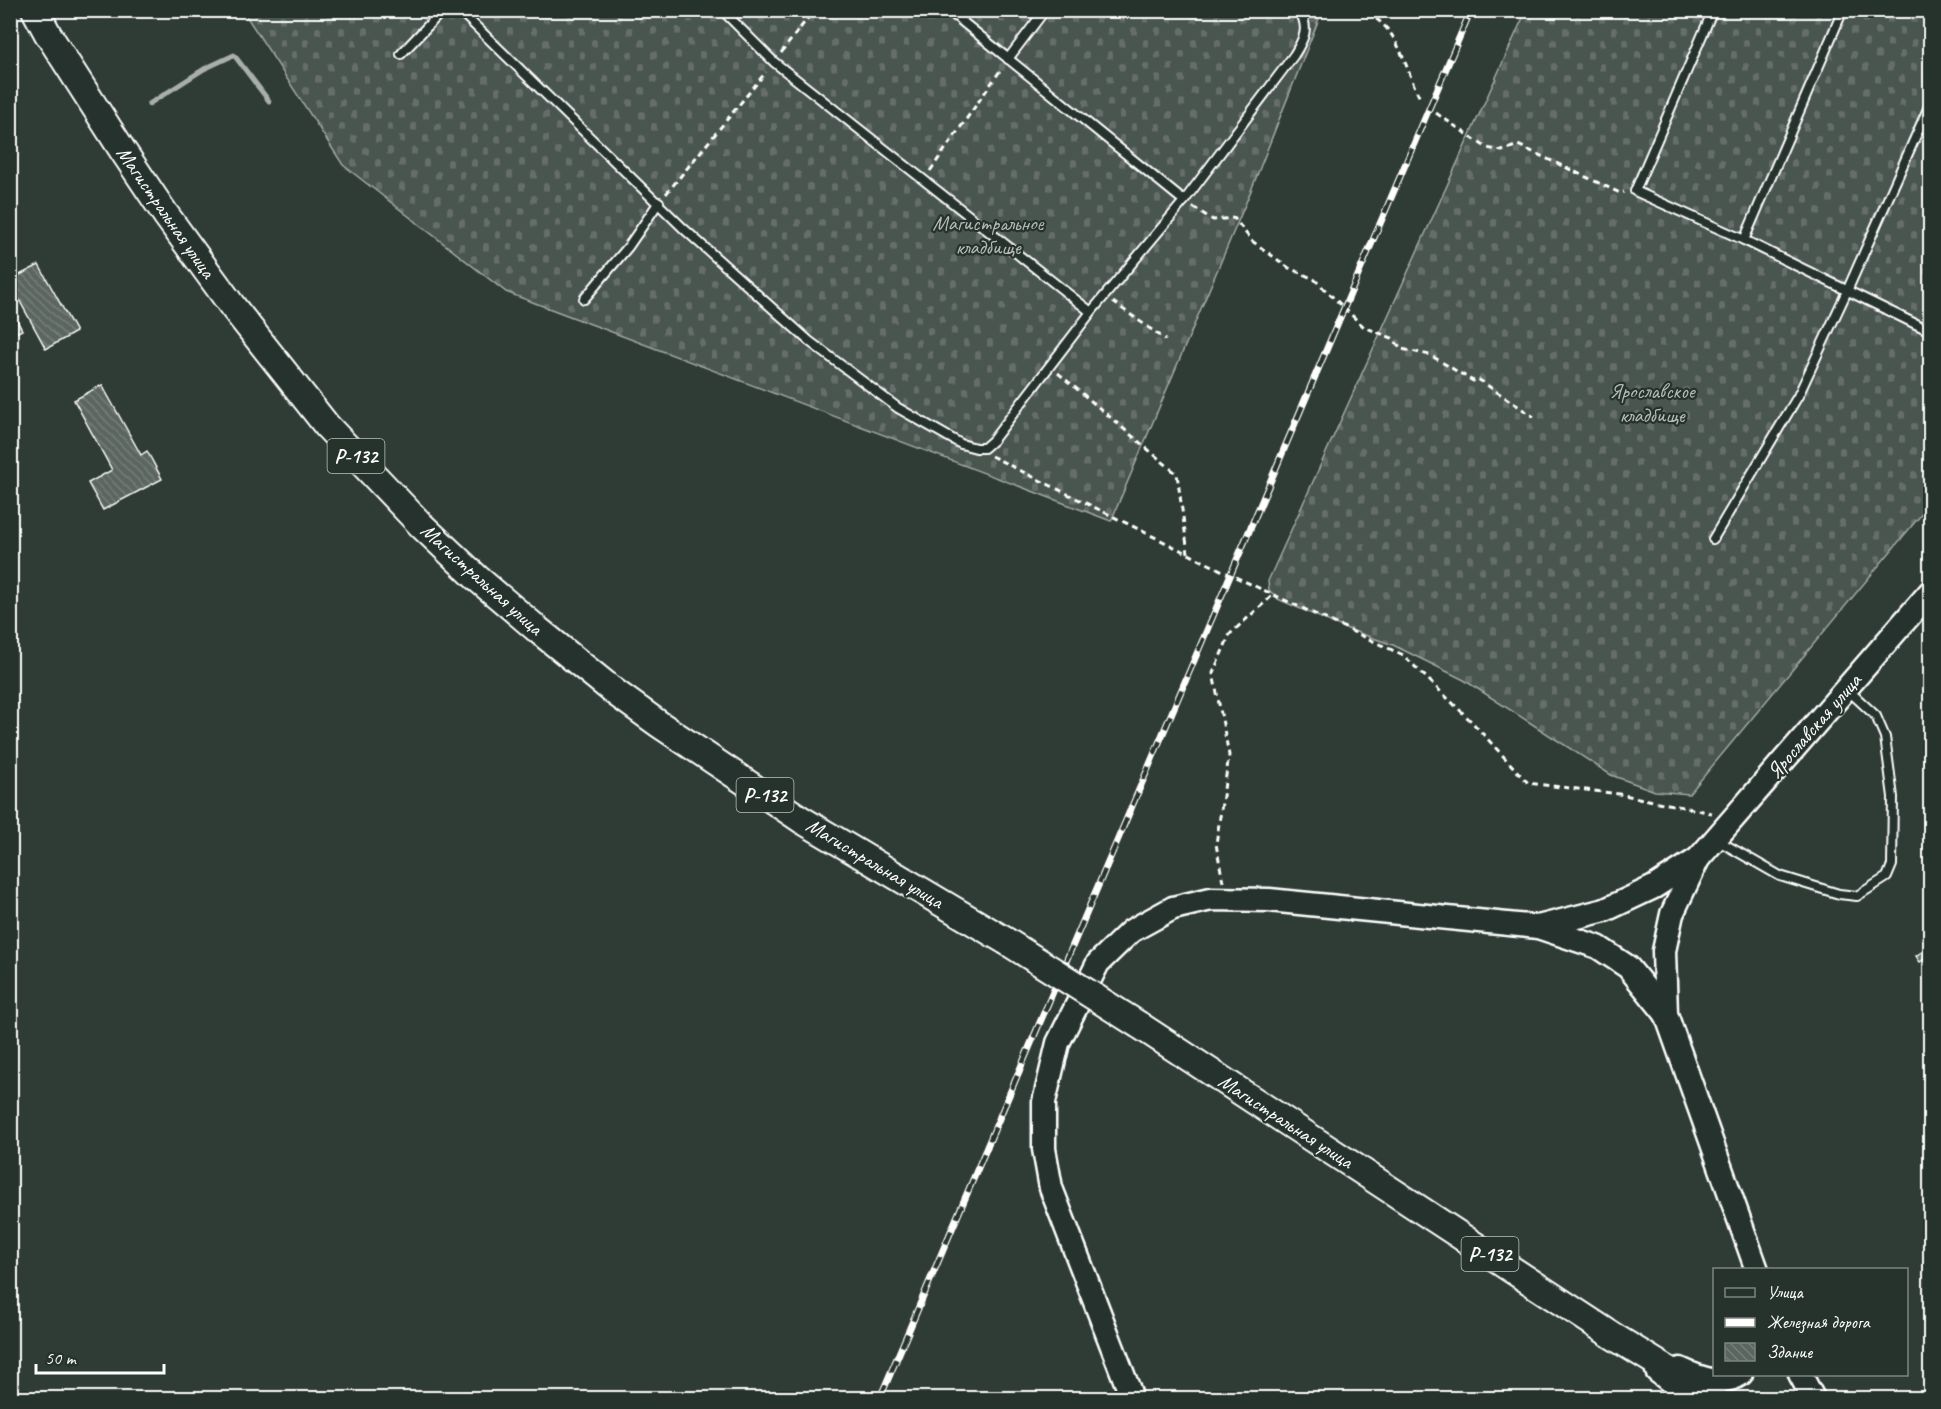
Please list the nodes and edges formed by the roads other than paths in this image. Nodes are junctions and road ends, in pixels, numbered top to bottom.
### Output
1 (35, 10) edge
2 (443, 10) edge
3 (459, 10) edge
4 (722, 10) edge
5 (948, 10) edge
6 (1045, 10) edge
7 (1299, 10) edge
8 (1713, 10) edge
9 (1843, 10) edge
10 (401, 54) dead end
11 (1008, 59) junction
12 (1930, 104) edge
13 (1184, 201) junction
14 (658, 202) junction
15 (1744, 240) junction
16 (1847, 291) junction
17 (584, 299) dead end
18 (1091, 312) junction
19 (1930, 332) edge
20 (1713, 539) dead end
21 (1930, 592) edge
22 (1847, 688) junction
23 (1715, 839) junction
24 (1698, 859) junction
25 (1538, 927) junction
26 (1666, 1014) junction
27 (1757, 1268) edge
28 (1613, 1336) junction
29 (1734, 1376) edge
30 (1801, 1376) edge
31 (1133, 1396) edge
32 (1683, 1398) edge
33 (1714, 1398) edge
34 (1813, 1398) edge

1 - 28 highway, Магистральная улица / Р-132, bridge
2 - 10 lane
3 - 14 lane
4 - 18 lane
5 - 11 lane
6 - 11 lane
7 - 13 lane
8 - 15 lane
9 - 15 lane
11 - 13 lane
12 - 16 lane
13 - 18 lane
14 - 17 lane
14 - 18 lane
15 - 16 lane
16 - 19 lane
16 - 20 lane
21 - 22 main road, Ярославская улица
22 - 23 main road, Ярославская улица
22 - 23 lane
23 - 24 main road, Ярославская улица
24 - 25 main road
24 - 26 main road
25 - 26 main road
25 - 31 main road
26 - 27 main road
28 - 29 main road
28 - 32 main road
28 - 33 highway, Магистральная улица / Р-132
30 - 34 main road

